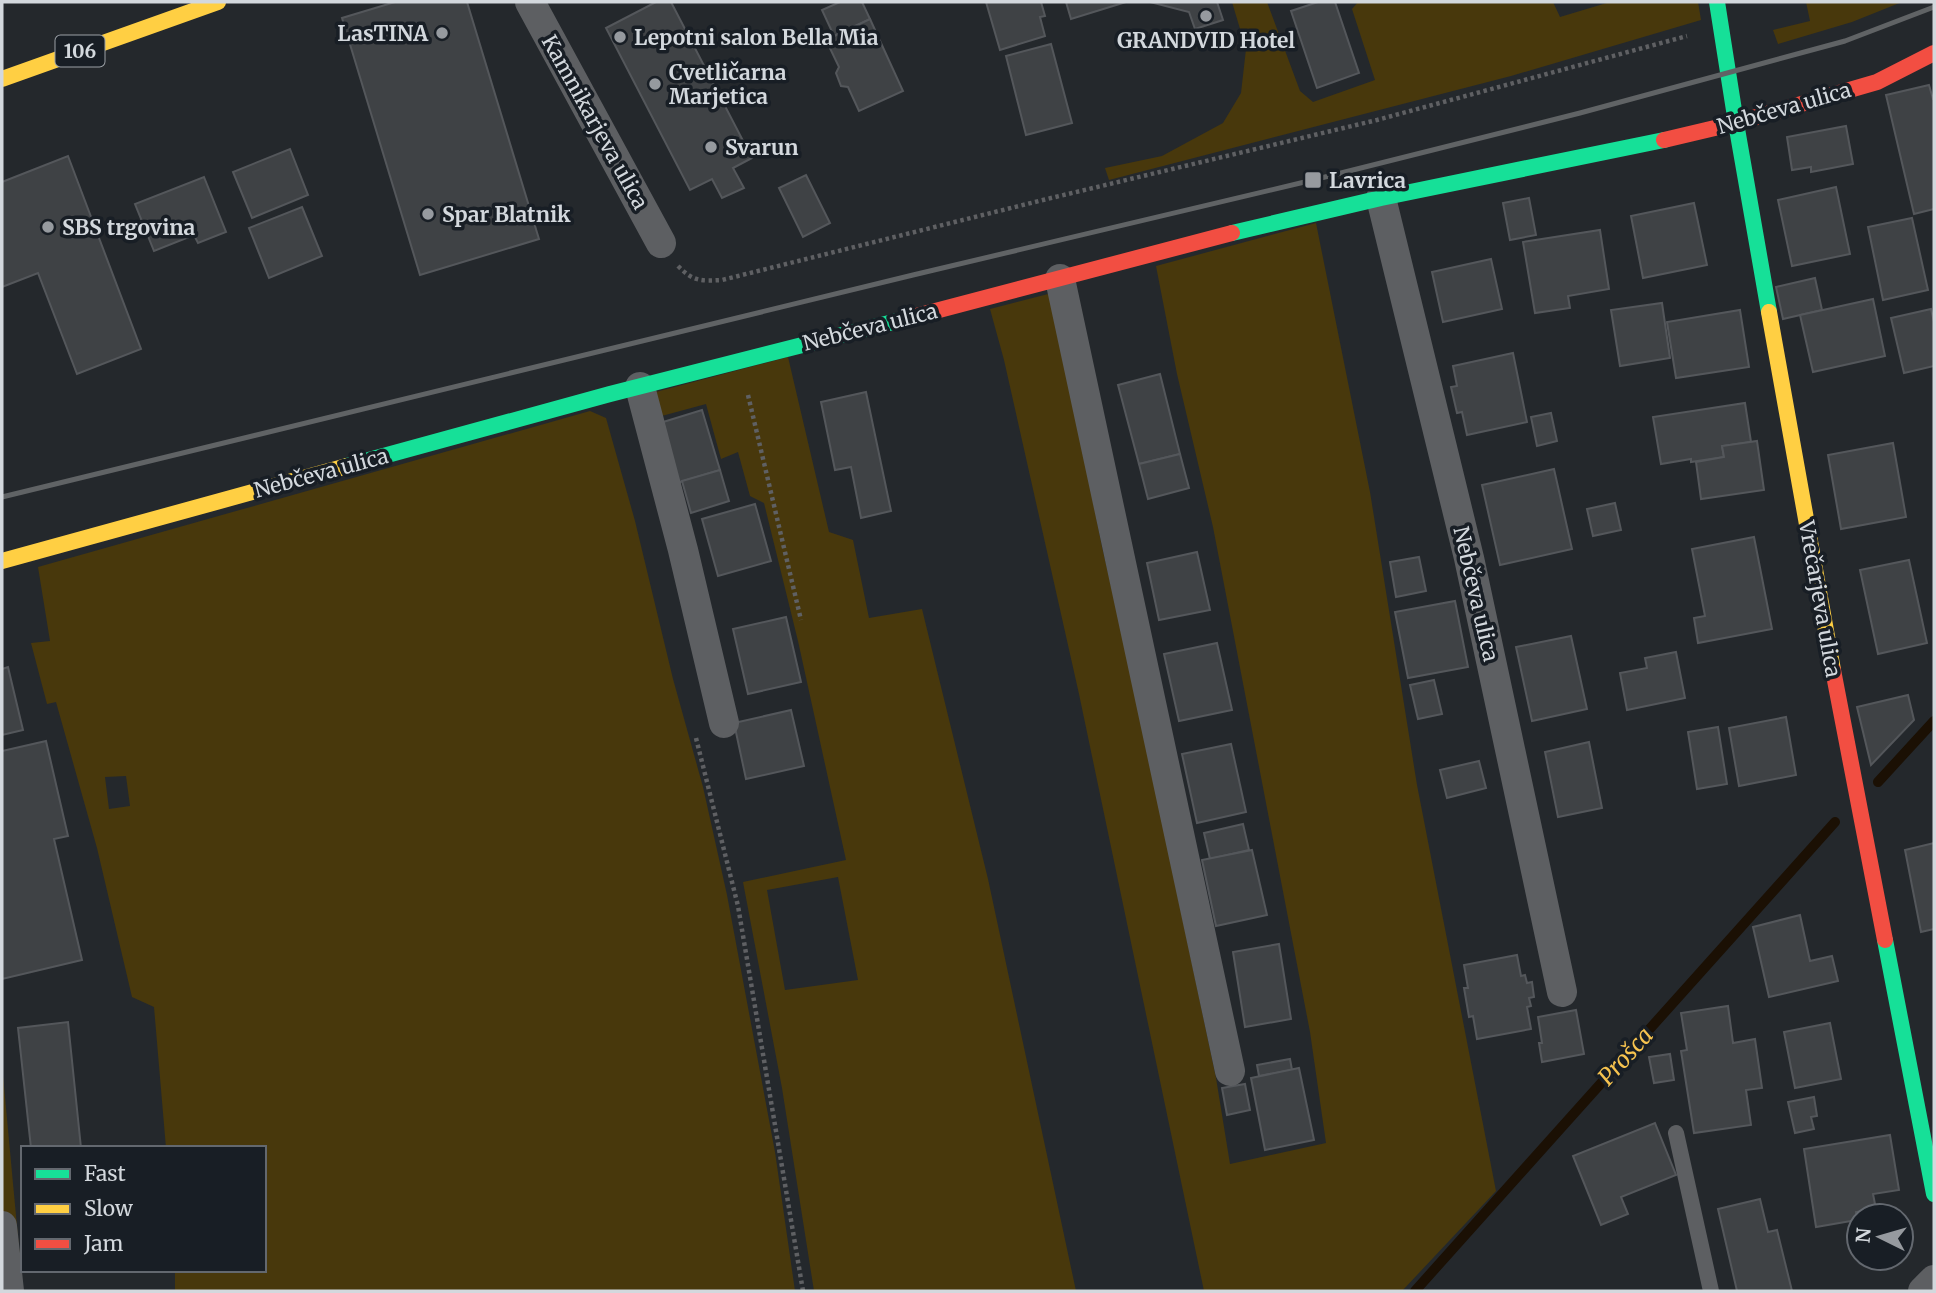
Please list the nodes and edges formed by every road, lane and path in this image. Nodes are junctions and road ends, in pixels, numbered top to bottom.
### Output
1 (218, 2) edge
2 (530, 2) edge
3 (1717, 2) edge
4 (154, 12) edge
5 (1721, 26) junction
6 (1934, 54) edge
7 (2, 79) edge
8 (1736, 123) junction
9 (1381, 198) junction
10 (661, 243) joint
11 (1060, 279) junction
12 (739, 360) junction
13 (640, 387) junction
14 (2, 561) edge
15 (801, 620) dead end
16 (724, 723) dead end
17 (694, 731) dead end
18 (1562, 992) dead end
19 (1230, 1070) dead end
20 (1676, 1133) dead end
21 (1934, 1194) edge
22 (2, 1226) edge
23 (1934, 1280) edge
24 (9, 1291) edge
25 (803, 1291) edge
26 (1711, 1291) edge
27 (1923, 1291) edge

1 - 4 street, 106
2 - 10 street, Kamnikarjeva ulica
3 - 5 street, Vrečarjeva ulica
4 - 7 street, 106
5 - 8 street, Vrečarjeva ulica
5 - 10 path
6 - 8 street, Nebčeva ulica
8 - 9 street, Nebčeva ulica
8 - 21 street, Vrečarjeva ulica
9 - 11 street, Nebčeva ulica
9 - 18 street, Nebčeva ulica
11 - 12 street, Nebčeva ulica
11 - 19 street
12 - 13 street, Nebčeva ulica
12 - 15 path
13 - 14 street, Nebčeva ulica
13 - 16 street
17 - 25 path
20 - 26 lane
22 - 24 street
23 - 27 street

